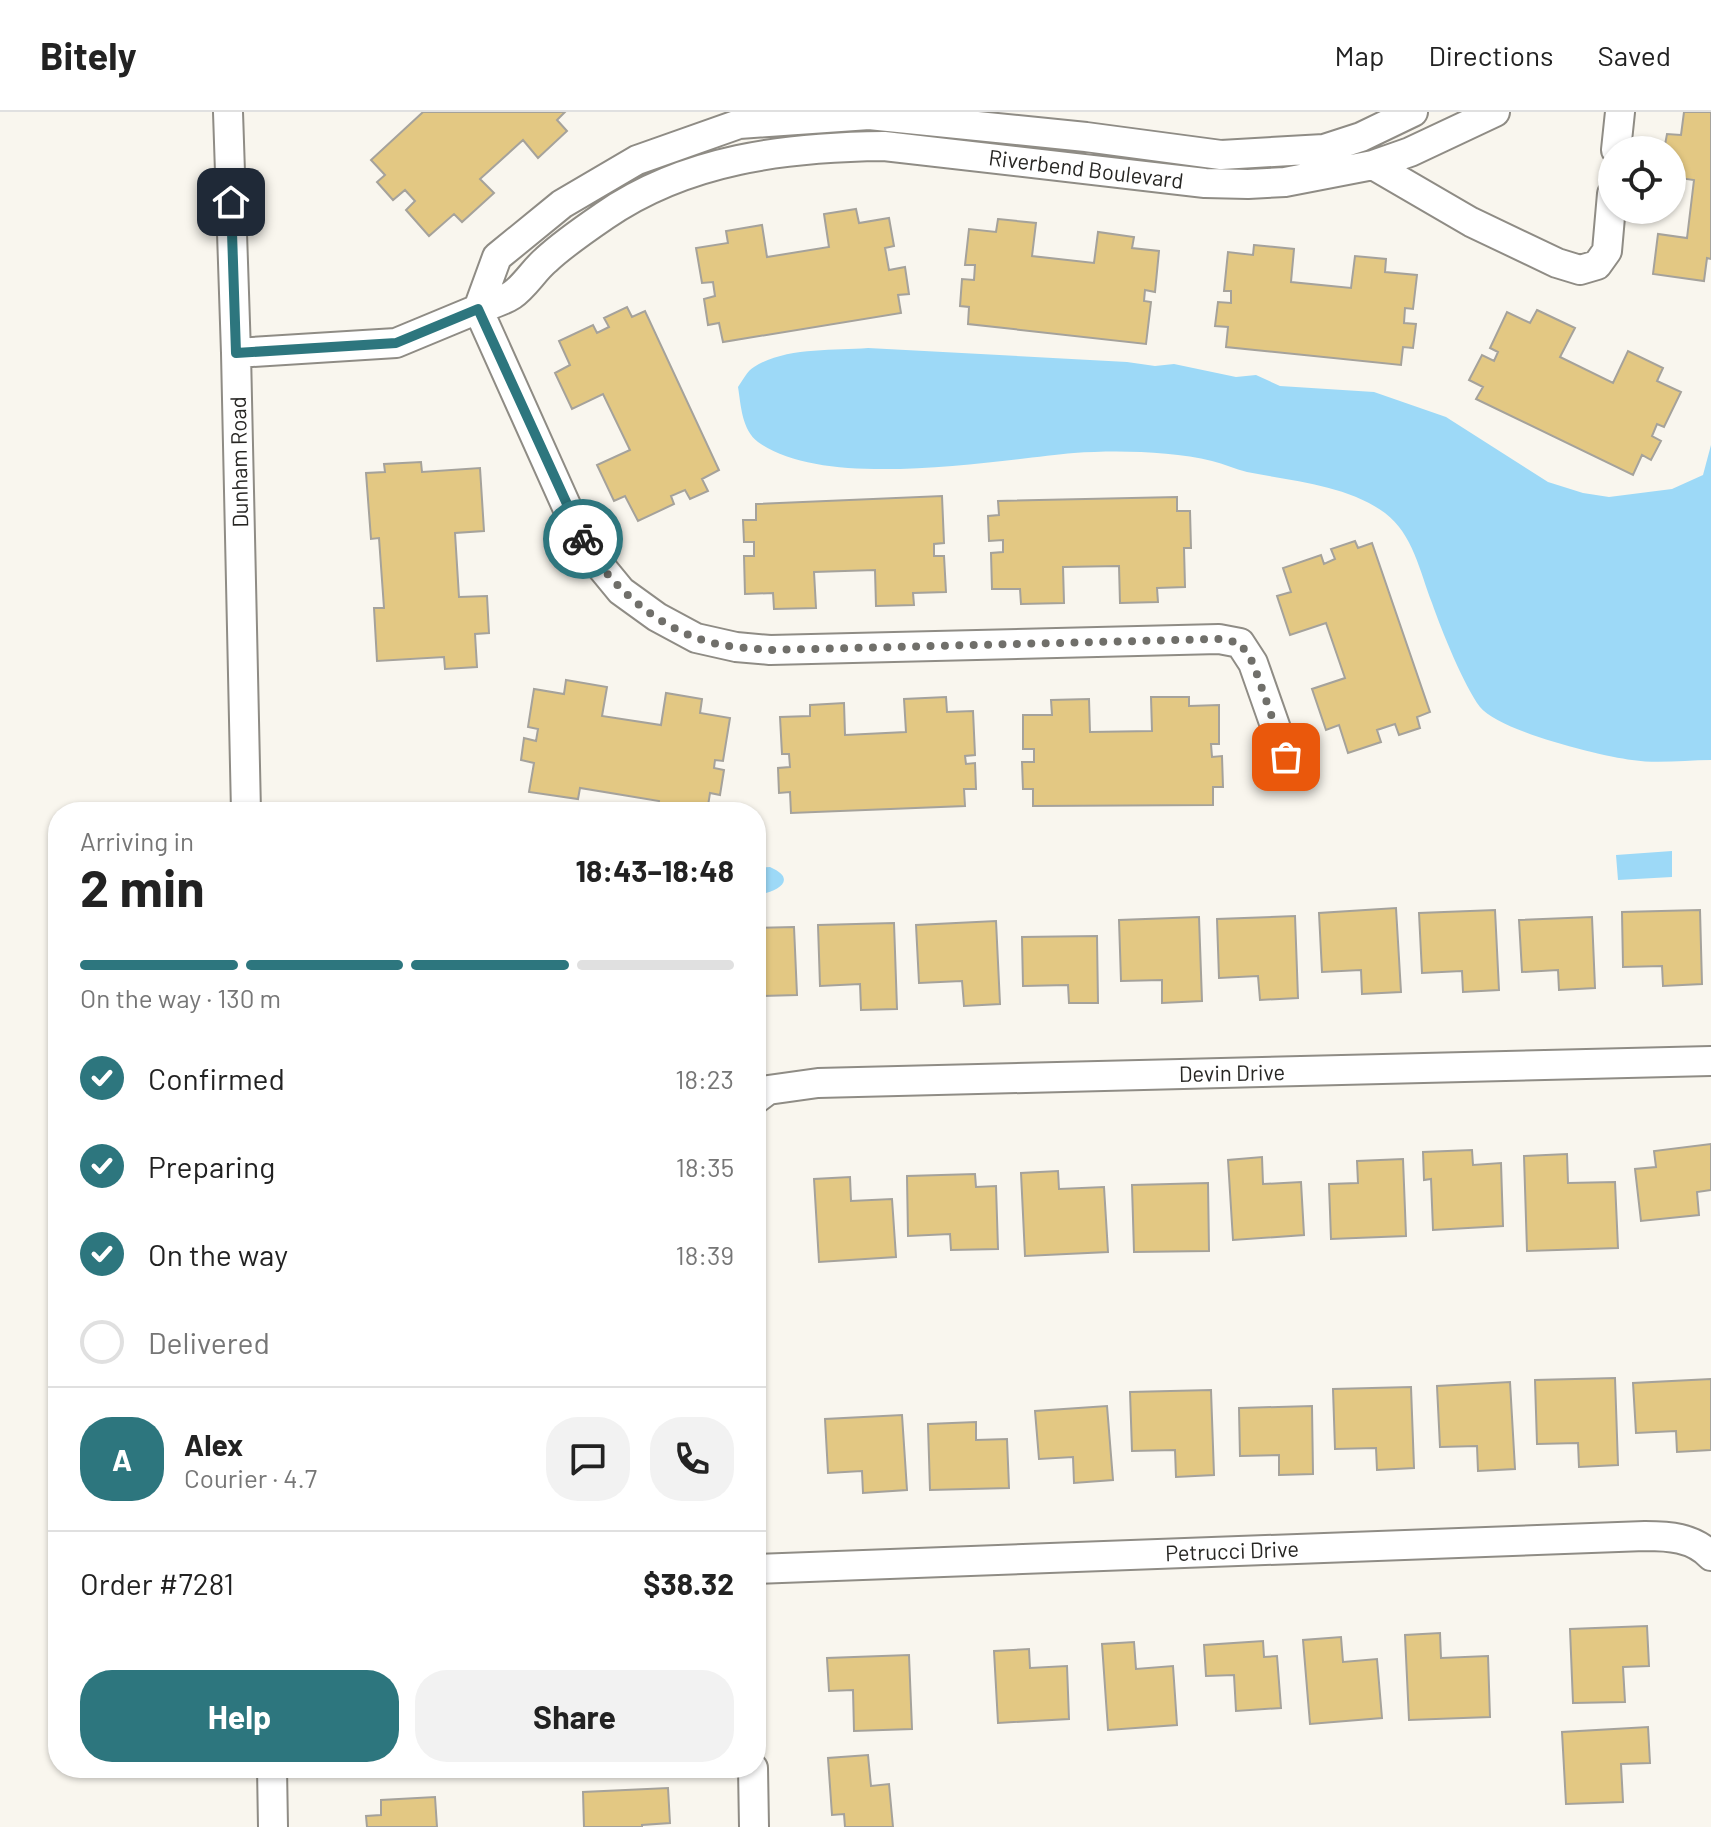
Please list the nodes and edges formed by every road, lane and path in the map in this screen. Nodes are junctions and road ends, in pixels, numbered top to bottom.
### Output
1 (228, 112) edge
2 (1413, 112) edge
3 (1495, 112) edge
4 (1620, 112) edge
5 (839, 116) junction
6 (1617, 136) edge
7 (840, 146) junction
8 (1328, 162) junction
9 (1373, 165) junction
10 (1609, 224) edge
11 (478, 309) junction
12 (236, 353) junction
13 (1286, 757) dead end
14 (246, 802) edge
15 (1711, 1061) edge
16 (766, 1092) edge
17 (1708, 1553) edge
18 (766, 1569) edge
19 (272, 1778) edge
20 (753, 1778) edge
21 (273, 1827) edge
22 (754, 1827) edge

1 - 12 street, Dunham Road
2 - 8 street, Riverbend Boulevard
3 - 9 street, Riverbend Boulevard
4 - 6 street
5 - 7 street
5 - 8 street, Riverbend Boulevard
5 - 11 street, Riverbend Boulevard
7 - 8 street, Riverbend Boulevard
7 - 11 street, Riverbend Boulevard
8 - 9 street, Riverbend Boulevard
9 - 10 street
11 - 12 street, Riverbend Boulevard
11 - 13 street
12 - 14 street, Dunham Road
15 - 16 street, Devin Drive
17 - 18 street, Petrucci Drive
19 - 21 street
20 - 22 street

